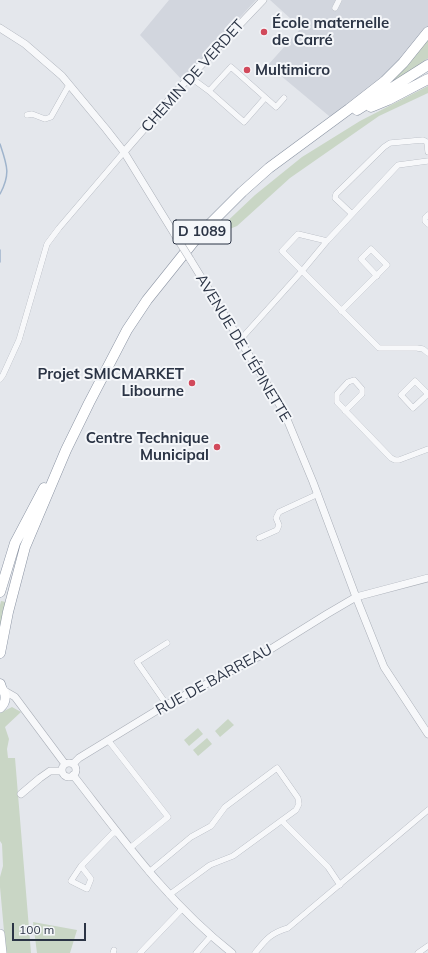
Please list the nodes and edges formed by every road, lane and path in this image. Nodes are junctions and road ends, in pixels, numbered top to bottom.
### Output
1 (263, 0) edge
2 (339, 0) edge
3 (335, 8) dead end
4 (0, 29) edge
5 (428, 32) edge
6 (428, 65) edge
7 (190, 77) junction
8 (428, 79) edge
9 (69, 85) junction
10 (209, 91) junction
11 (265, 98) junction
12 (284, 98) dead end
13 (27, 115) dead end
14 (343, 118) junction
15 (295, 150) junction
16 (124, 152) junction
17 (428, 152) edge
18 (428, 161) edge
19 (352, 214) junction
20 (428, 215) edge
21 (428, 224) edge
22 (327, 241) junction
23 (302, 271) junction
24 (377, 276) junction
25 (341, 311) junction
26 (240, 340) junction
27 (428, 353) edge
28 (0, 379) edge
29 (428, 394) edge
30 (345, 410) junction
31 (428, 448) edge
32 (66, 450) junction
33 (318, 494) junction
34 (259, 538) dead end
35 (428, 578) edge
36 (0, 592) edge
37 (356, 597) junction
38 (167, 643) dead end
39 (0, 653) edge
40 (1, 687) edge
41 (167, 705) junction
42 (2, 706) edge
43 (22, 708) junction
44 (428, 734) edge
45 (108, 740) junction
46 (73, 764) junction
47 (64, 767) junction
48 (73, 775) junction
49 (21, 794) dead end
50 (428, 810) edge
51 (282, 821) junction
52 (118, 833) junction
53 (130, 848) junction
54 (82, 866) dead end
55 (149, 872) junction
56 (340, 885) junction
57 (169, 896) junction
58 (182, 909) junction
59 (0, 934) edge
60 (211, 936) junction
61 (428, 946) edge
62 (2, 953) edge
63 (140, 953) edge
64 (196, 953) edge
65 (232, 953) edge
66 (254, 953) edge
67 (418, 953) edge

1 - 7 street, CHEMIN DE VERDET
2 - 3 street
4 - 9 street, AVENUE DE L'ÉPINETTE
5 - 15 highway
6 - 14 highway, D 1089
7 - 10 street
7 - 16 street, CHEMIN DE VERDET
8 - 14 highway
9 - 13 street
9 - 16 street, AVENUE DE L'ÉPINETTE
10 - 11 street
10 - 11 street
11 - 12 street
14 - 15 highway, D 1089
15 - 32 highway, D 1089
16 - 26 street, AVENUE DE L'ÉPINETTE, bridge
16 - 28 street
17 - 19 street
18 - 19 street
19 - 22 street
20 - 21 street
22 - 23 street
22 - 23 street
23 - 25 street
23 - 26 street
24 - 24 street
24 - 25 street
25 - 27 street
26 - 33 street, AVENUE DE L'ÉPINETTE
29 - 29 street
30 - 30 street
30 - 31 street
32 - 36 highway, D 1089
32 - 39 highway, D 1089
33 - 34 street
33 - 37 street, AVENUE DE L'ÉPINETTE
35 - 37 street, RUE DE BARREAU
37 - 41 street, RUE DE BARREAU
37 - 44 street, AVENUE DE L'ÉPINETTE
38 - 41 street
40 - 42 main road
40 - 43 street
41 - 45 street, RUE DE BARREAU
42 - 43 street
43 - 47 street
45 - 46 street, RUE DE BARREAU
45 - 53 street
46 - 47 street
46 - 48 street
47 - 48 street
47 - 49 street
48 - 52 street
50 - 56 street
51 - 55 street
51 - 56 street
51 - 57 street
52 - 53 street
52 - 54 street
53 - 55 street
55 - 57 street
56 - 66 street
57 - 58 street
58 - 60 street
58 - 63 street
59 - 62 main road
60 - 64 street
60 - 65 street
61 - 67 street

